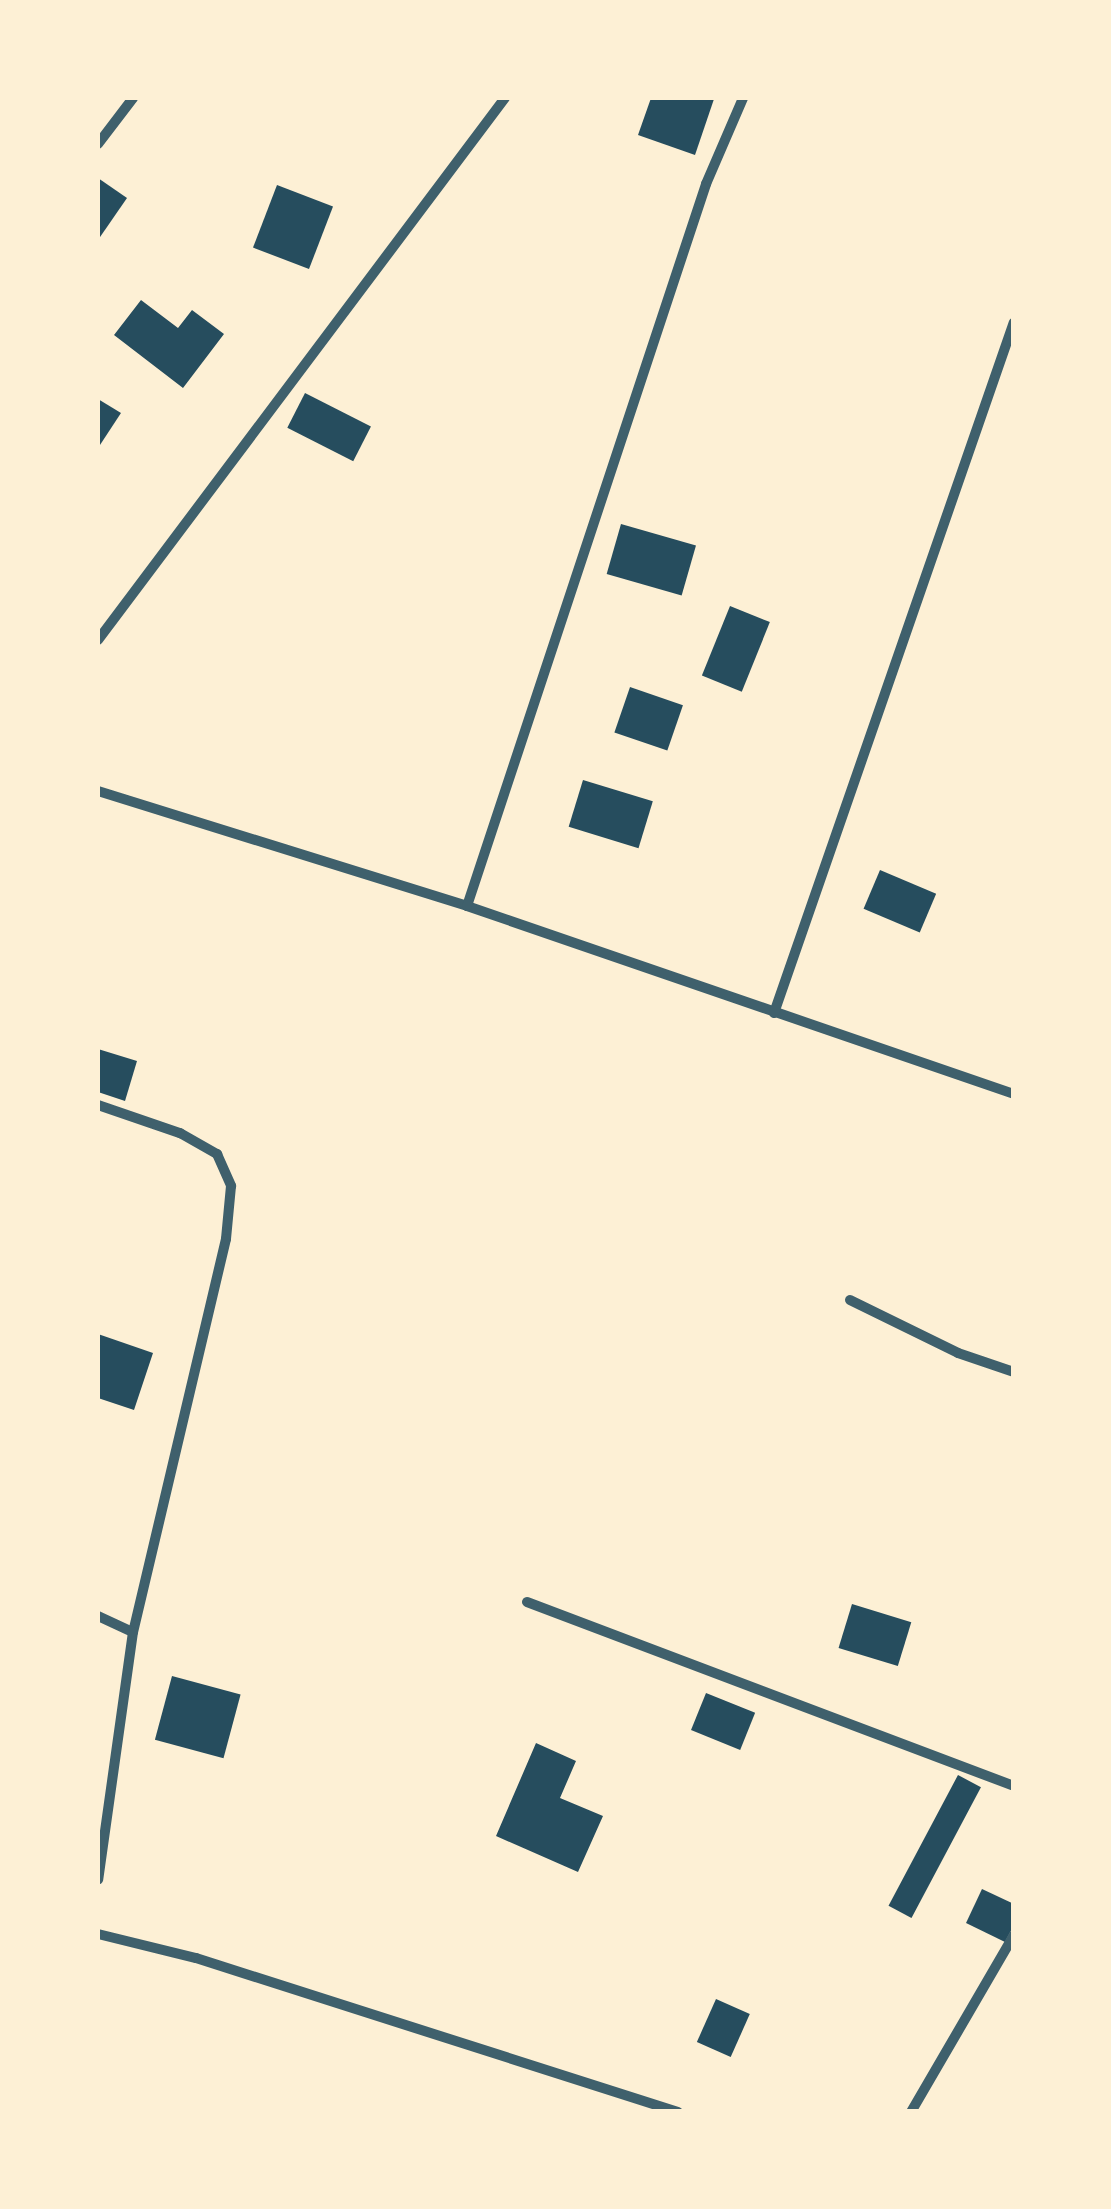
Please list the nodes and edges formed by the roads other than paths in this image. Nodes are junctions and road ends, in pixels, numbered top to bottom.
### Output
1 (132, 98) edge
2 (505, 98) edge
3 (742, 98) edge
4 (98, 144) edge
5 (1014, 322) edge
6 (98, 640) edge
7 (98, 791) edge
8 (467, 906) junction
9 (774, 1013) junction
10 (1014, 1094) edge
11 (98, 1105) edge
12 (850, 1300) dead end
13 (1014, 1372) edge
14 (527, 1602) dead end
15 (98, 1616) edge
16 (133, 1632) junction
17 (1014, 1786) edge
18 (98, 1880) edge
19 (98, 1934) edge
20 (1014, 1934) edge
21 (678, 2112) edge
22 (911, 2112) edge

1 - 4 street
2 - 6 street
3 - 8 street
5 - 9 street
7 - 8 street
8 - 9 street
9 - 10 street
11 - 16 street
12 - 13 street
14 - 17 street
15 - 16 street
16 - 18 street
19 - 21 street
20 - 22 street

